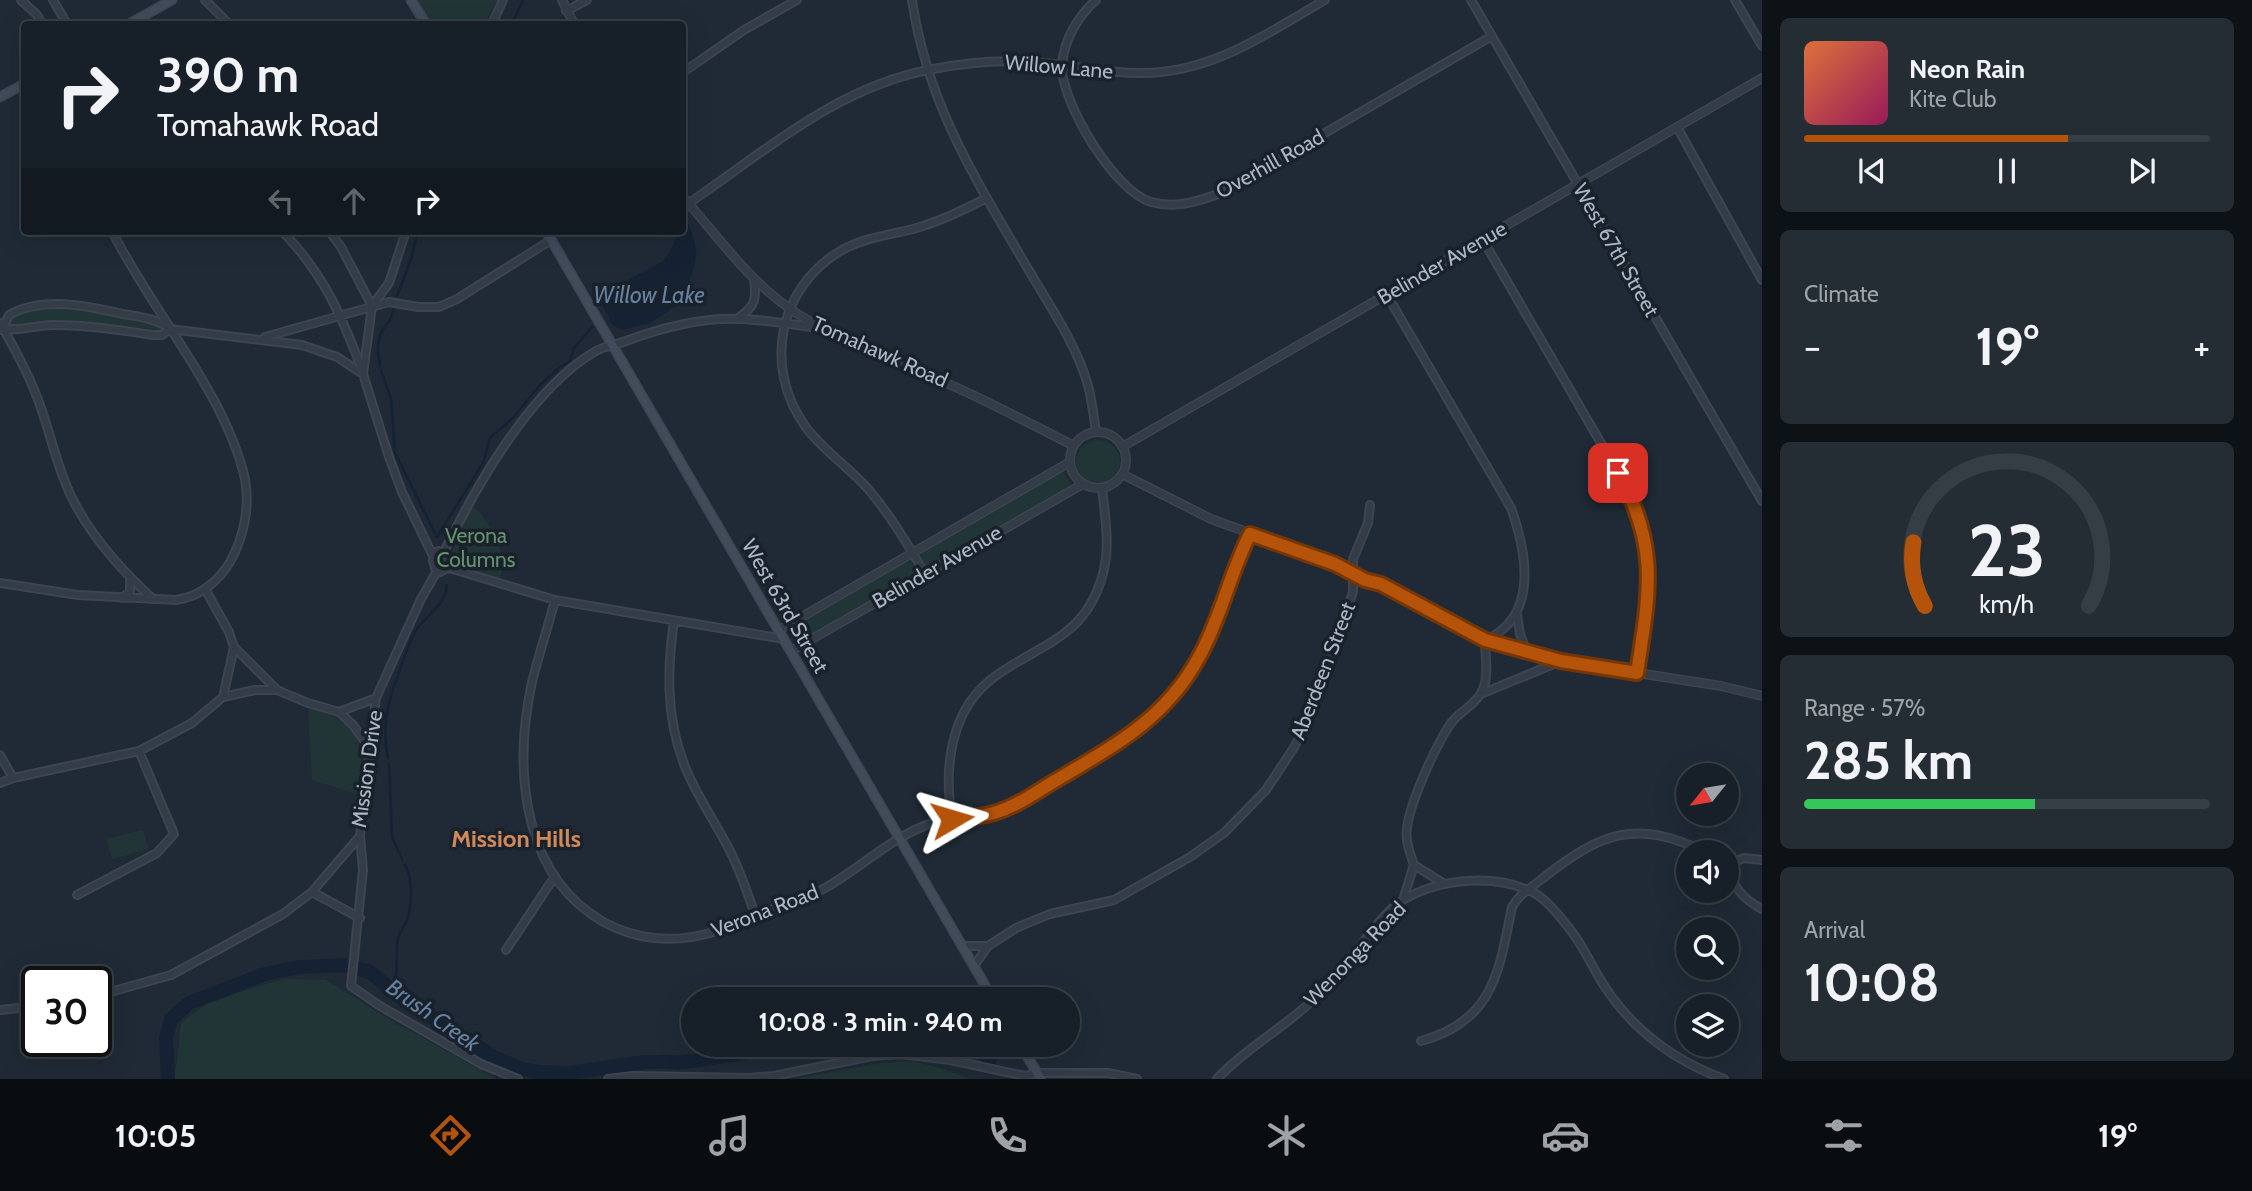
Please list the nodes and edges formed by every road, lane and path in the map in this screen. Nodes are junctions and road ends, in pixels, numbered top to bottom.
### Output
1 (53, 0) edge
2 (173, 0) edge
3 (205, 0) edge
4 (411, 0) edge
5 (503, 0) edge
6 (562, 0) edge
7 (587, 0) edge
8 (797, 0) edge
9 (912, 0) edge
10 (1096, 0) edge
11 (1325, 0) edge
12 (1471, 0) edge
13 (1735, 0) edge
14 (26, 1) edge
15 (566, 10) junction
16 (40, 21) edge
17 (65, 21) edge
18 (134, 21) edge
19 (226, 21) edge
20 (424, 21) edge
21 (493, 21) edge
22 (572, 21) edge
23 (1492, 36) junction
24 (1762, 46) edge
25 (1062, 66) junction
26 (686, 70) edge
27 (928, 70) junction
28 (1762, 78) edge
29 (21, 86) edge
30 (0, 97) edge
31 (1677, 127) junction
32 (1578, 184) junction
33 (987, 198) junction
34 (686, 200) edge
35 (689, 203) junction
36 (114, 235) edge
37 (286, 235) edge
38 (332, 235) edge
39 (405, 235) edge
40 (548, 235) edge
41 (551, 240) junction
42 (1483, 240) junction
43 (754, 279) junction
44 (1762, 280) edge
45 (1387, 295) junction
46 (372, 306) junction
47 (789, 308) junction
48 (342, 316) junction
49 (738, 318) junction
50 (786, 323) junction
51 (1, 327) edge
52 (821, 328) junction
53 (170, 329) junction
54 (260, 339) junction
55 (614, 345) junction
56 (363, 374) junction
57 (1096, 432) junction
58 (1074, 446) junction
59 (1122, 447) junction
60 (1070, 462) junction
61 (1122, 474) junction
62 (1083, 484) junction
63 (1102, 488) junction
64 (1762, 501) edge
65 (1370, 505) dead end
66 (1250, 534) junction
67 (443, 554) junction
68 (913, 554) junction
69 (433, 556) junction
70 (446, 567) junction
71 (437, 570) junction
72 (925, 574) junction
73 (1353, 574) junction
74 (130, 578) junction
75 (0, 583) edge
76 (205, 589) junction
77 (122, 598) junction
78 (153, 599) junction
79 (555, 600) junction
80 (1517, 615) junction
81 (674, 621) junction
82 (779, 630) junction
83 (784, 639) junction
84 (1485, 640) junction
85 (234, 647) junction
86 (791, 651) junction
87 (1527, 652) junction
88 (1561, 661) junction
89 (1637, 673) junction
90 (277, 690) junction
91 (1481, 694) junction
92 (1762, 696) edge
93 (223, 697) junction
94 (376, 698) junction
95 (339, 712) junction
96 (370, 750) junction
97 (139, 751) junction
98 (0, 755) edge
99 (13, 778) junction
100 (0, 783) edge
101 (952, 819) junction
102 (360, 836) junction
103 (900, 839) junction
104 (1680, 840) edge
105 (1739, 860) edge
106 (1762, 860) edge
107 (1413, 864) junction
108 (555, 876) junction
109 (1443, 883) junction
110 (1527, 890) junction
111 (1739, 891) edge
112 (312, 892) junction
113 (77, 895) dead end
114 (1403, 900) junction
115 (1762, 909) edge
116 (755, 915) junction
117 (360, 918) junction
118 (962, 946) junction
119 (988, 946) junction
120 (506, 950) dead end
121 (974, 965) junction
122 (986, 987) edge
123 (112, 992) edge
124 (21, 1008) edge
125 (0, 1010) edge
126 (1422, 1041) dead end
127 (1028, 1057) edge
128 (1040, 1076) edge
129 (1708, 1076) edge
130 (515, 1078) edge
131 (608, 1079) edge
132 (1137, 1079) edge
133 (1217, 1079) edge
134 (1724, 1079) edge

1 - 17 street
2 - 18 main road
3 - 19 street
4 - 20 main road
5 - 21 street
6 - 15 street
7 - 15 street
8 - 26 street
9 - 27 street
10 - 25 street
11 - 25 street, Willow Lane
12 - 23 street, West 67th Street
13 - 24 street
14 - 16 street
15 - 22 street
23 - 25 street, Overhill Road
23 - 32 street, West 67th Street
25 - 27 street, Willow Lane
27 - 33 street
27 - 35 street, Willow Lane
28 - 31 street, Belinder Avenue
29 - 30 main road
31 - 32 street, Belinder Avenue
31 - 44 street
32 - 42 street, Belinder Avenue
32 - 64 street, West 67th Street
33 - 47 street
33 - 57 street
34 - 35 street, Tomahawk Road
35 - 43 street, Tomahawk Road
36 - 53 street
37 - 48 street
38 - 46 street
39 - 46 street
40 - 41 main road, West 63rd Street
41 - 46 street
41 - 55 main road, West 63rd Street
42 - 45 street, Belinder Avenue
42 - 89 street
43 - 47 street, Tomahawk Road
43 - 49 street
45 - 59 street, Belinder Avenue
45 - 80 street
46 - 48 street
46 - 56 street
47 - 50 street
47 - 52 street, Tomahawk Road
48 - 54 street
48 - 56 street
49 - 50 street
49 - 55 street
50 - 52 street
50 - 68 street
51 - 53 street
51 - 53 street
51 - 74 street
52 - 58 street, Tomahawk Road
53 - 54 street
53 - 76 street
54 - 56 street
55 - 67 street
55 - 82 main road, West 63rd Street
56 - 69 street
57 - 58 street
57 - 59 street
58 - 60 street
59 - 61 street
60 - 62 street
60 - 68 street
61 - 63 street
61 - 66 street
62 - 63 street
62 - 72 street, Belinder Avenue
63 - 101 street
65 - 73 street, Aberdeen Street
66 - 73 street
66 - 101 street, Verona Road
67 - 69 street
67 - 70 street
68 - 72 street
68 - 82 street
69 - 71 street
70 - 71 street
70 - 79 street
71 - 94 street, Mission Drive
72 - 86 street, Belinder Avenue
73 - 84 street
73 - 119 street, Aberdeen Street
74 - 77 street
74 - 78 street
75 - 77 street
76 - 78 street
76 - 85 street
77 - 78 street
79 - 81 street
79 - 108 street, Verona Road
80 - 84 street
80 - 87 street
81 - 83 street
81 - 116 street
82 - 83 main road, West 63rd Street
83 - 86 main road, West 63rd Street
84 - 87 street
84 - 91 street
85 - 90 street
85 - 93 street
86 - 103 main road, West 63rd Street
87 - 88 street
88 - 89 street
88 - 91 street
89 - 92 street
90 - 93 street
90 - 95 street
91 - 107 street
93 - 97 street
94 - 95 street
94 - 96 street, Mission Drive
95 - 96 street
96 - 102 street, Mission Drive
97 - 99 street
97 - 113 street
98 - 99 street
99 - 100 street
101 - 103 street, Verona Road
102 - 112 street, Mission Drive
102 - 117 street
103 - 116 street, Verona Road
103 - 118 main road, West 63rd Street
104 - 110 street
105 - 106 street
107 - 109 street
107 - 114 street
108 - 116 street, Verona Road
108 - 120 street
109 - 110 street, Wenonga Road
109 - 114 street, Wenonga Road
110 - 126 street
110 - 129 street, Wenonga Road
111 - 115 street
112 - 117 street
112 - 123 street, Mission Drive
114 - 133 street, Wenonga Road
117 - 130 street
118 - 119 street
118 - 121 main road, West 63rd Street
119 - 121 street, Aberdeen Street
121 - 122 main road, West 63rd Street
124 - 125 street
127 - 128 main road
128 - 131 street
128 - 132 street
129 - 134 street, Wenonga Road

